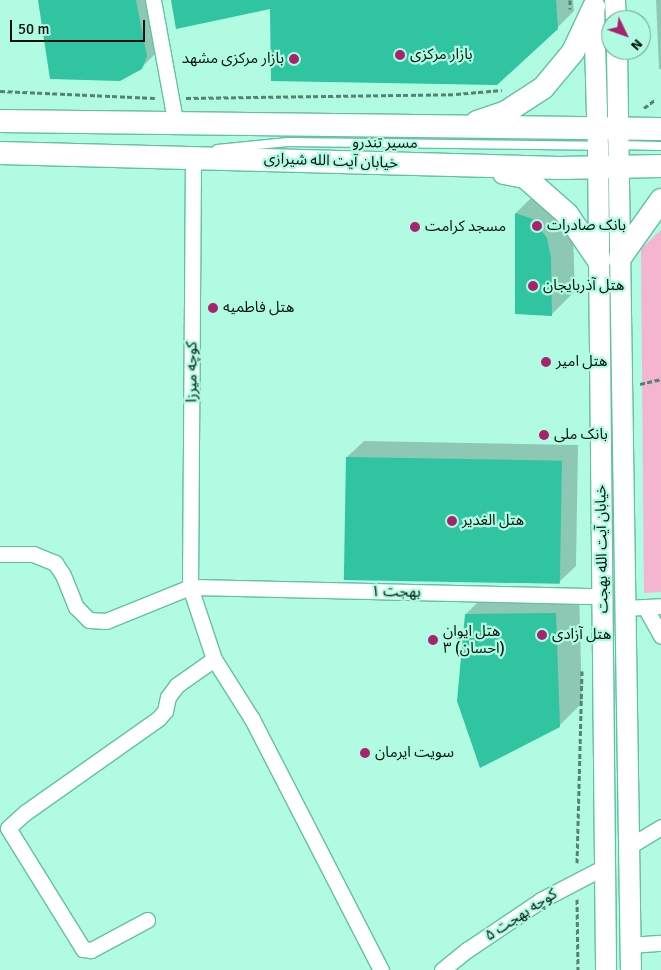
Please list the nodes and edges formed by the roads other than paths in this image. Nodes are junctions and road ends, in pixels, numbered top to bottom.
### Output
1 (153, 0) edge
2 (593, 4) edge
3 (617, 60) edge
4 (0, 121) edge
5 (176, 125) junction
6 (461, 128) junction
7 (661, 129) edge
8 (597, 137) junction
9 (620, 137) junction
10 (661, 146) edge
11 (0, 153) edge
12 (141, 156) junction
13 (193, 157) junction
14 (471, 165) junction
15 (661, 166) edge
16 (597, 169) junction
17 (620, 169) junction
18 (661, 200) edge
19 (609, 260) junction
20 (0, 554) edge
21 (190, 587) junction
22 (602, 596) junction
23 (661, 606) edge
24 (635, 607) junction
25 (661, 636) edge
26 (214, 659) junction
27 (661, 827) edge
28 (628, 847) junction
29 (604, 867) junction
30 (147, 920) dead end
31 (661, 943) edge
32 (630, 945) junction
33 (381, 970) edge
34 (442, 970) edge
35 (606, 970) edge
36 (631, 970) edge

1 - 5 street
2 - 6 main road
2 - 8 main road, خیابان آیت الله بهجت
3 - 9 main road, خیابان آیت الله بهجت
4 - 5 main road
5 - 6 main road
6 - 8 main road
7 - 9 main road
8 - 9 main road
8 - 12 lane, مسیر تندرو
8 - 16 main road, خیابان آیت الله بهجت
8 - 17 lane
9 - 10 lane
9 - 17 main road, خیابان آیت الله بهجت
11 - 12 main road, خیابان آیت الله شیرازی
12 - 13 main road, خیابان آیت الله شیرازی
13 - 14 main road, خیابان آیت الله شیرازی
13 - 21 street, کوچه میرزا
14 - 16 main road, خیابان آیت الله شیرازی
14 - 19 main road
15 - 17 main road, خیابان آیت الله شیرازی
16 - 17 main road, خیابان آیت الله شیرازی
16 - 19 main road, خیابان آیت الله بهجت
17 - 19 main road, خیابان آیت الله بهجت
18 - 19 main road
19 - 22 main road, خیابان آیت الله بهجت
19 - 24 main road, خیابان آیت الله بهجت
20 - 21 street
21 - 22 street, بهجت ۱
21 - 26 street, کوچه میرزا
22 - 29 main road, خیابان آیت الله بهجت
23 - 24 street
24 - 25 street
24 - 28 main road, خیابان آیت الله بهجت
26 - 30 street
26 - 33 street, کوچه میرزا
27 - 28 street
28 - 32 main road, خیابان آیت الله بهجت
29 - 34 street, کوچه بهجت ۵
29 - 35 main road, خیابان آیت الله بهجت
31 - 32 street
32 - 36 main road, خیابان آیت الله بهجت

